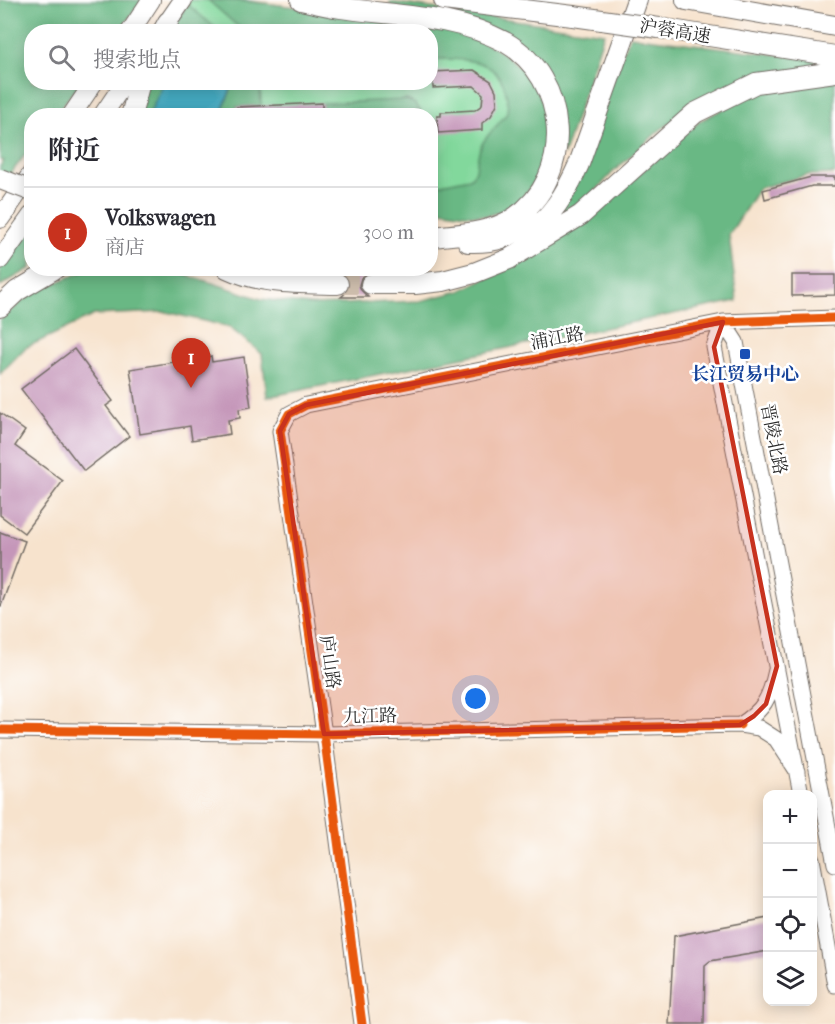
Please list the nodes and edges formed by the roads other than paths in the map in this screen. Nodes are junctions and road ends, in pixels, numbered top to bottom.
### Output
1 (151, 0) edge
2 (183, 0) edge
3 (301, 0) edge
4 (444, 0) edge
5 (627, 0) edge
6 (637, 0) edge
7 (686, 0) edge
8 (135, 24) edge
9 (167, 24) edge
10 (835, 26) edge
11 (835, 56) edge
12 (835, 72) edge
13 (89, 90) edge
14 (120, 90) edge
15 (138, 90) edge
16 (76, 108) edge
17 (107, 108) edge
18 (133, 108) edge
19 (0, 169) edge
20 (24, 177) edge
21 (0, 179) edge
22 (24, 184) edge
23 (24, 188) edge
24 (2, 215) edge
25 (24, 226) edge
26 (438, 238) edge
27 (438, 240) edge
28 (0, 260) edge
29 (42, 276) edge
30 (248, 276) edge
31 (443, 281) junction
32 (338, 284) tunnel mouth
33 (371, 284) tunnel mouth
34 (0, 307) edge
35 (835, 318) edge
36 (723, 322) junction
37 (289, 414) joint
38 (777, 666) junction
39 (740, 725) junction
40 (0, 730) edge
41 (324, 734) junction
42 (797, 771) junction
43 (800, 790) edge
44 (835, 864) edge
45 (817, 882) edge
46 (835, 985) edge
47 (362, 1024) edge

1 - 8 main road
2 - 9 main road
3 - 26 highway
4 - 11 highway, 沪蓉高速, bridge
5 - 27 highway
6 - 31 highway
7 - 10 highway, 沪蓉高速
12 - 31 highway
13 - 16 main road
14 - 17 main road
15 - 18 highway
19 - 20 highway
21 - 23 highway, bridge
22 - 24 main road
25 - 28 main road
29 - 34 highway
30 - 32 highway
31 - 33 highway
35 - 36 street, 浦江路
36 - 37 street, 浦江路
36 - 38 street
36 - 44 street, 晋陵北路
37 - 41 street, 庐山路
38 - 39 street
38 - 42 street
39 - 41 street, 九江路
39 - 42 street, 九江路
40 - 41 street, 九江路
41 - 47 street, 庐山路
42 - 43 street
45 - 46 street

